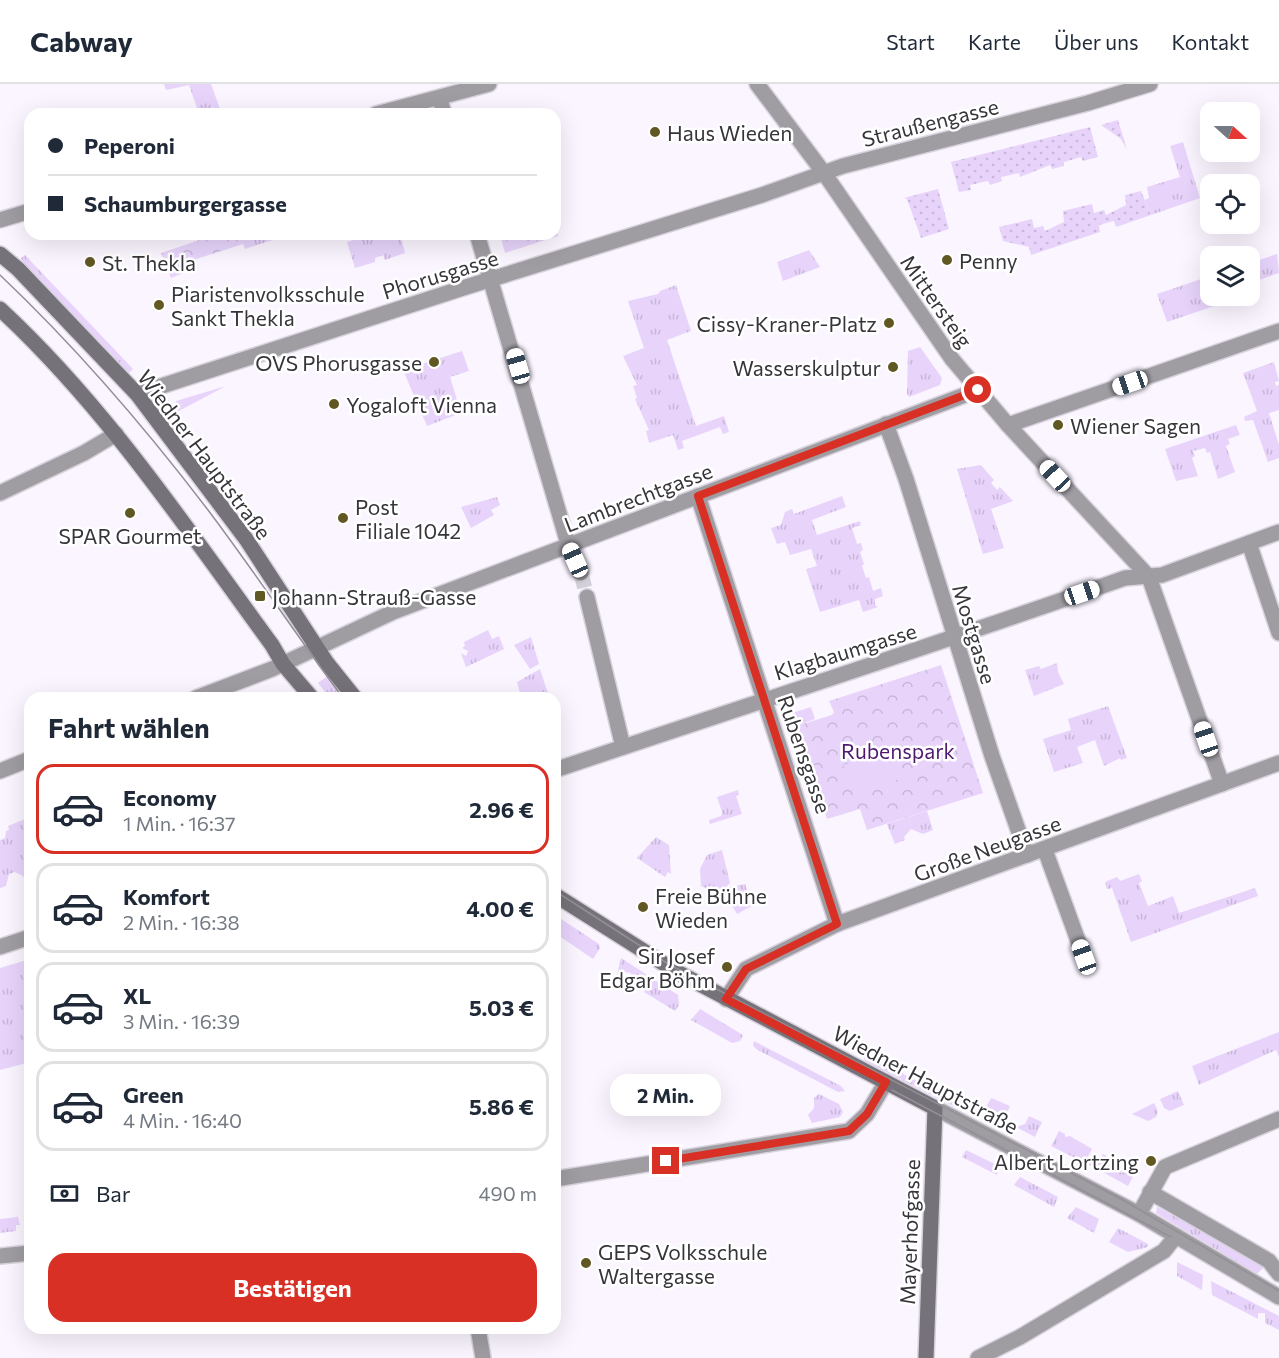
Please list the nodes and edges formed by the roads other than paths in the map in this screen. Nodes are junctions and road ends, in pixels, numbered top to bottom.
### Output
1 (489, 84) edge
2 (757, 84) edge
3 (1150, 84) edge
4 (442, 106) edge
5 (396, 108) edge
6 (824, 173) junction
7 (24, 213) edge
8 (0, 220) edge
9 (479, 240) edge
10 (0, 254) edge
11 (492, 279) junction
12 (0, 309) edge
13 (1279, 331) edge
14 (978, 390) junction
15 (136, 394) junction
16 (886, 424) junction
17 (1008, 425) junction
18 (116, 434) junction
19 (0, 493) edge
20 (698, 496) junction
21 (1279, 532) edge
22 (1249, 543) junction
23 (569, 547) junction
24 (581, 573) tunnel mouth
25 (1149, 577) junction
26 (587, 597) tunnel mouth
27 (1279, 633) edge
28 (954, 638) junction
29 (317, 647) junction
30 (283, 664) junction
31 (211, 692) edge
32 (307, 692) edge
33 (351, 692) edge
34 (763, 699) junction
35 (623, 747) junction
36 (24, 761) edge
37 (1279, 763) edge
38 (561, 768) edge
39 (0, 771) edge
40 (1222, 784) junction
41 (1044, 850) junction
42 (1027, 855) junction
43 (561, 900) edge
44 (837, 924) junction
45 (24, 939) edge
46 (0, 946) edge
47 (1084, 957) dead end
48 (726, 999) junction
49 (886, 1082) junction
50 (935, 1108) junction
51 (1279, 1119) edge
52 (561, 1178) edge
53 (1150, 1192) junction
54 (1138, 1214) junction
55 (1176, 1236) junction
56 (24, 1254) edge
57 (0, 1256) edge
58 (1279, 1274) edge
59 (1279, 1297) edge
60 (479, 1334) edge
61 (483, 1358) edge
62 (926, 1358) edge
63 (978, 1358) edge

1 - 4 street
2 - 6 street, Mittersteig
3 - 6 street, Straußengasse
4 - 5 street
6 - 11 street, Phorusgasse
6 - 14 street, Mittersteig
7 - 8 street
9 - 11 street
10 - 15 main road, Wiedner Hauptstraße
11 - 15 street, Phorusgasse
11 - 23 street
12 - 18 main road
13 - 17 street
14 - 16 street, Lambrechtgasse
14 - 17 street, Mittersteig
15 - 29 main road, Wiedner Hauptstraße
16 - 20 street, Lambrechtgasse
16 - 28 street, Mostgasse
17 - 25 street, Mittersteig
18 - 19 street
18 - 30 main road
20 - 23 street, Lambrechtgasse
20 - 34 street, Rubensgasse
21 - 22 street, Klagbaumgasse
22 - 25 street, Klagbaumgasse
22 - 27 street
23 - 24 street
23 - 29 street, Lambrechtgasse
25 - 28 street, Klagbaumgasse
25 - 40 street, Mittersteig
26 - 35 street
28 - 34 street, Klagbaumgasse
28 - 42 street, Mostgasse
29 - 30 street
29 - 33 main road, Wiedner Hauptstraße
30 - 31 street
30 - 32 main road
34 - 35 street, Klagbaumgasse
34 - 44 street, Rubensgasse
35 - 38 street, Klagbaumgasse
36 - 39 street
37 - 40 street, Große Neugasse
40 - 41 street, Große Neugasse
41 - 42 street, Große Neugasse
41 - 47 street
42 - 44 street, Große Neugasse
43 - 48 main road, Wiedner Hauptstraße
44 - 48 street, Große Neugasse
45 - 46 street
48 - 49 main road, Wiedner Hauptstraße
49 - 50 main road, Wiedner Hauptstraße
49 - 52 street
50 - 54 street, Wiedner Hauptstraße
50 - 62 main road, Mayerhofgasse
51 - 53 street
53 - 54 street
53 - 58 street
54 - 55 street, Wiedner Hauptstraße
55 - 59 street, Wiedner Hauptstraße
55 - 63 street
56 - 57 street
60 - 61 street

